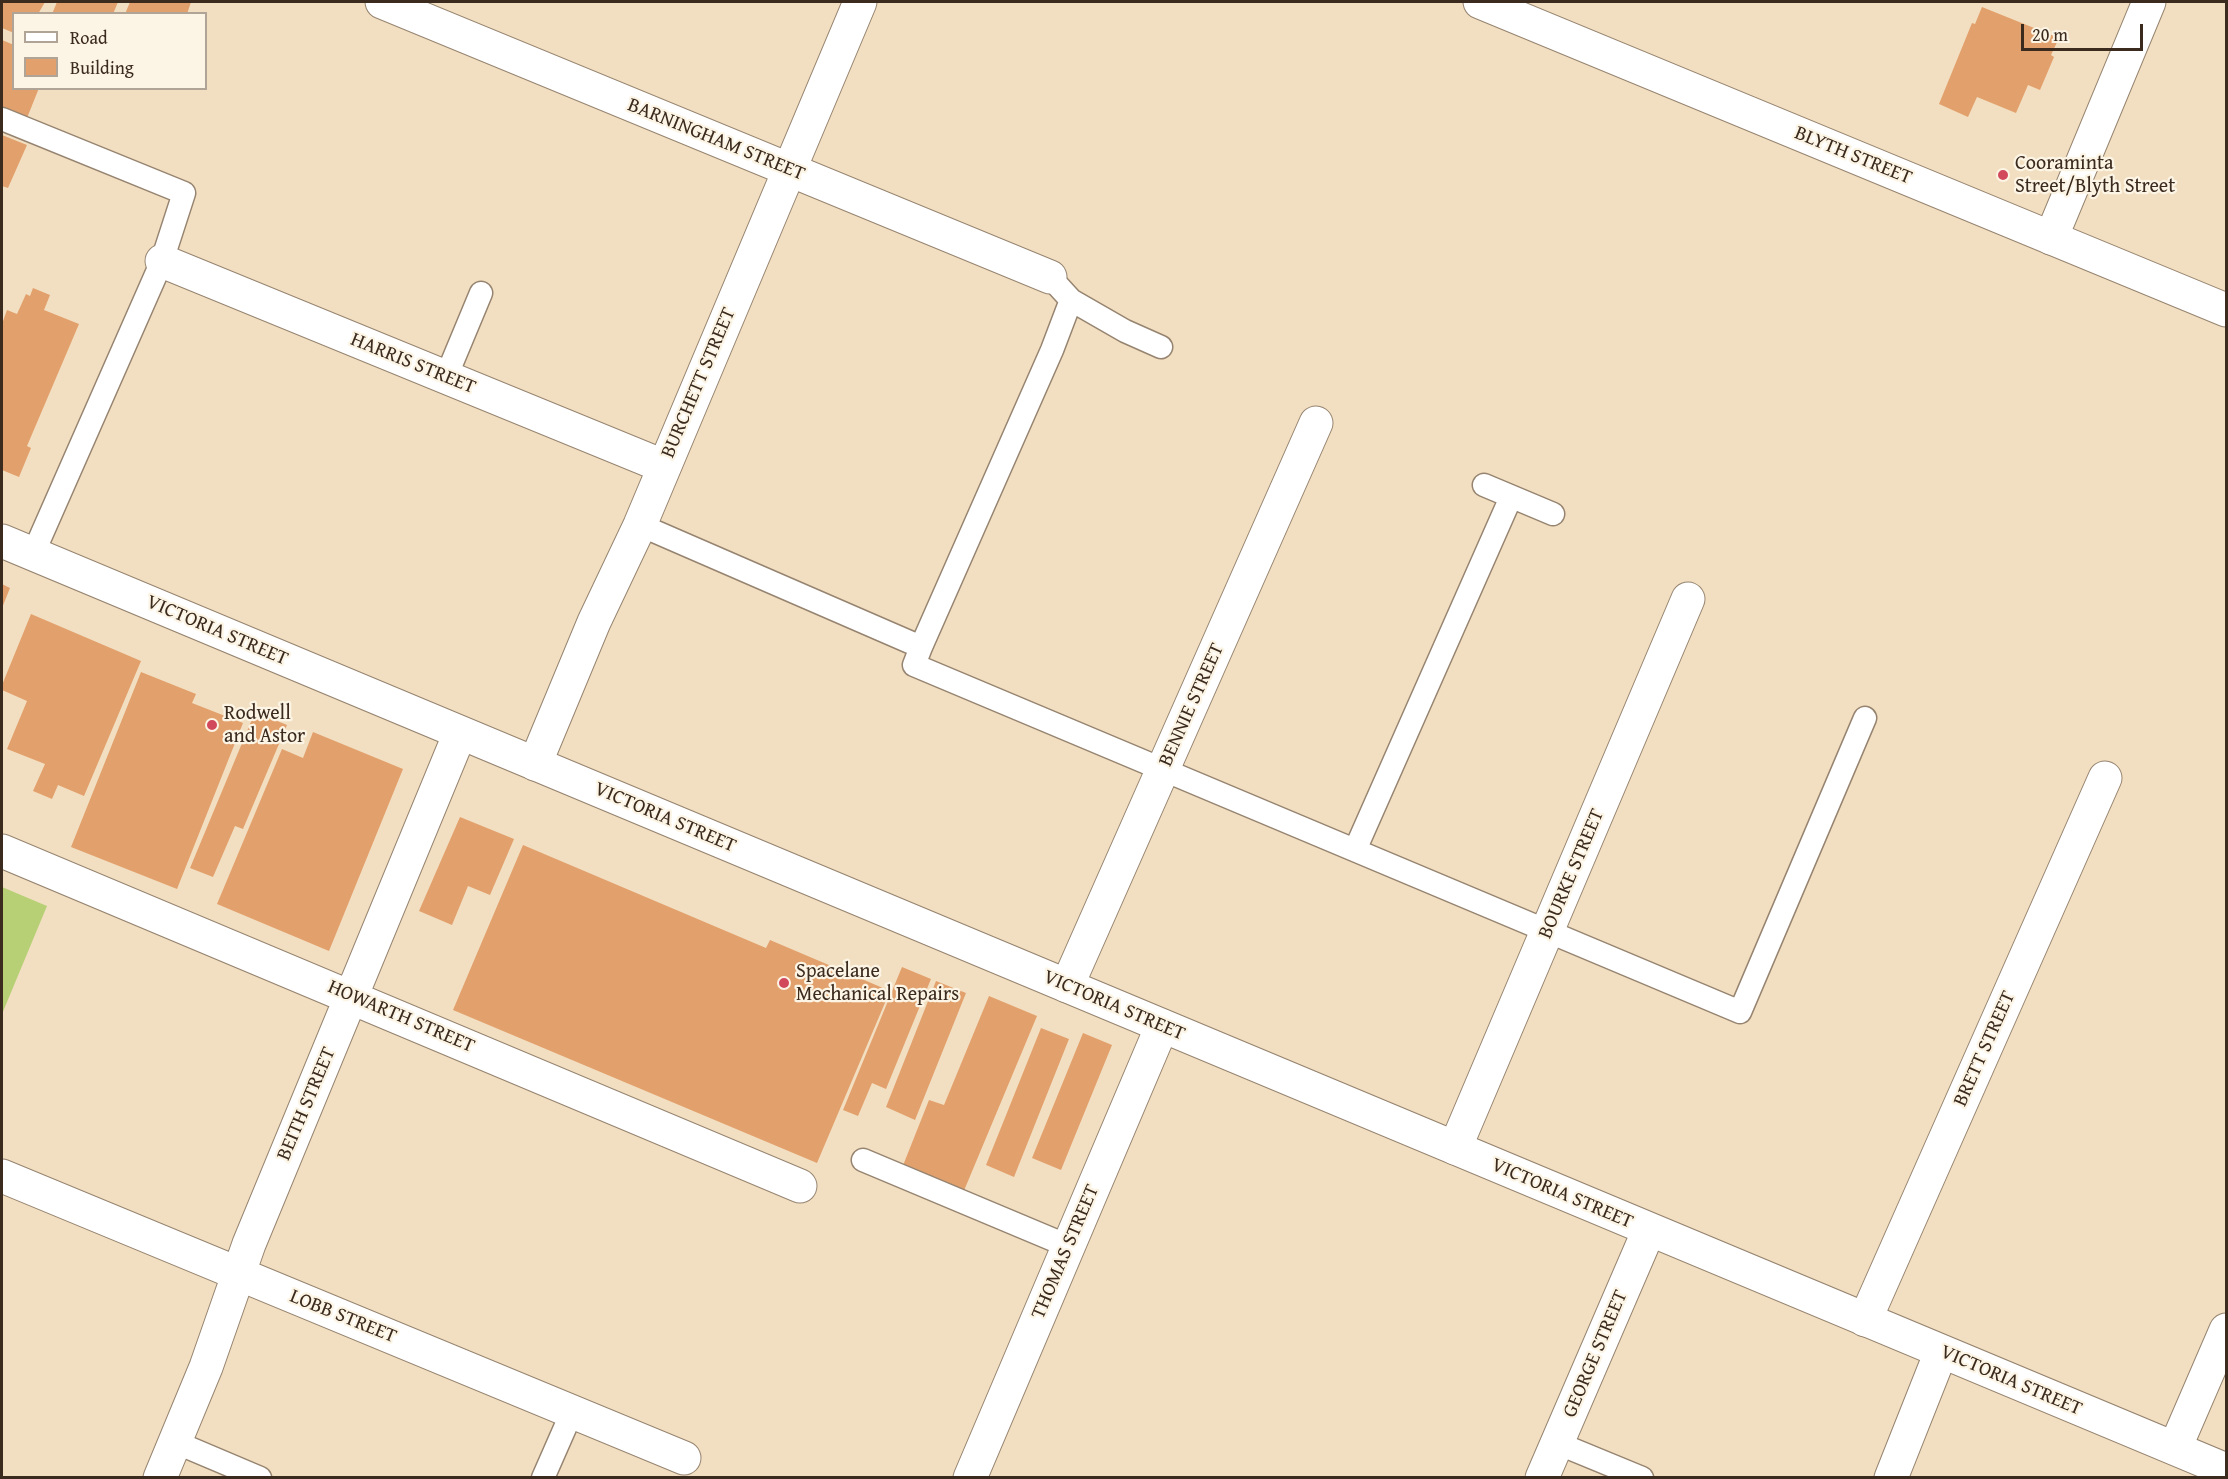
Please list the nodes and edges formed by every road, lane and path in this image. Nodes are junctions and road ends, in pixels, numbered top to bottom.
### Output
1 (382, 2) edge
2 (860, 2) edge
3 (1480, 2) edge
4 (2149, 2) edge
5 (2, 118) edge
6 (790, 171) junction
7 (2051, 238) junction
8 (162, 261) junction
9 (1061, 288) junction
10 (481, 293) dead end
11 (2226, 310) edge
12 (1161, 347) dead end
13 (446, 377) junction
14 (1316, 423) dead end
15 (663, 466) junction
16 (1484, 485) dead end
17 (1511, 496) junction
18 (1553, 514) dead end
19 (640, 525) junction
20 (2, 541) edge
21 (33, 554) junction
22 (1688, 599) dead end
23 (921, 647) junction
24 (1865, 718) dead end
25 (460, 733) junction
26 (534, 764) junction
27 (1162, 771) junction
28 (2105, 778) dead end
29 (1355, 850) junction
30 (2, 851) edge
31 (1548, 930) junction
32 (1067, 986) junction
33 (352, 997) junction
34 (1162, 1026) junction
35 (1455, 1148) junction
36 (863, 1160) dead end
37 (2, 1176) edge
38 (800, 1186) dead end
39 (1649, 1230) junction
40 (1068, 1246) junction
41 (240, 1275) junction
42 (1865, 1320) junction
43 (2226, 1330) edge
44 (1941, 1352) junction
45 (572, 1412) junction
46 (175, 1442) junction
47 (1557, 1443) junction
48 (2175, 1448) junction
49 (684, 1458) dead end
50 (2226, 1470) edge
51 (160, 1478) edge
52 (260, 1478) edge
53 (543, 1478) edge
54 (970, 1478) edge
55 (1542, 1478) edge
56 (1642, 1478) edge
57 (1891, 1478) edge

1 - 6 street, BARNINGHAM STREET
2 - 6 street, BURCHETT STREET
3 - 7 street, BLYTH STREET
4 - 7 street
5 - 8 lane
6 - 9 street, BARNINGHAM STREET
6 - 15 street, BURCHETT STREET
7 - 11 street, BLYTH STREET
8 - 13 street, HARRIS STREET
8 - 21 lane
9 - 12 lane
9 - 23 lane
10 - 13 lane
13 - 15 street, HARRIS STREET
14 - 27 street, BENNIE STREET
15 - 19 street, BURCHETT STREET
16 - 17 lane
17 - 18 lane
17 - 29 lane
19 - 23 lane
19 - 26 street, BURCHETT STREET
20 - 21 street, VICTORIA STREET
21 - 25 street, VICTORIA STREET
22 - 31 street, BOURKE STREET
23 - 27 lane
24 - 31 lane
25 - 26 street, VICTORIA STREET
25 - 33 street, BEITH STREET
26 - 32 street, VICTORIA STREET
27 - 29 lane
27 - 32 street, BENNIE STREET
28 - 42 street, BRETT STREET
29 - 31 lane
30 - 33 street, HOWARTH STREET
31 - 35 street, BOURKE STREET
32 - 34 street, VICTORIA STREET
33 - 38 street, HOWARTH STREET
33 - 41 street, BEITH STREET
34 - 35 street, VICTORIA STREET
34 - 40 street, THOMAS STREET
35 - 39 street, VICTORIA STREET
36 - 40 lane
37 - 41 street, LOBB STREET
39 - 42 street, VICTORIA STREET
39 - 47 street, GEORGE STREET
40 - 54 street, THOMAS STREET
41 - 45 street, LOBB STREET
41 - 46 street, BEITH STREET
42 - 44 street, VICTORIA STREET
43 - 48 street
44 - 48 street, VICTORIA STREET
44 - 57 street
45 - 49 street, LOBB STREET
45 - 53 lane
46 - 51 street, BEITH STREET
46 - 52 lane
47 - 55 street, GEORGE STREET
47 - 56 lane
48 - 50 street, VICTORIA STREET

